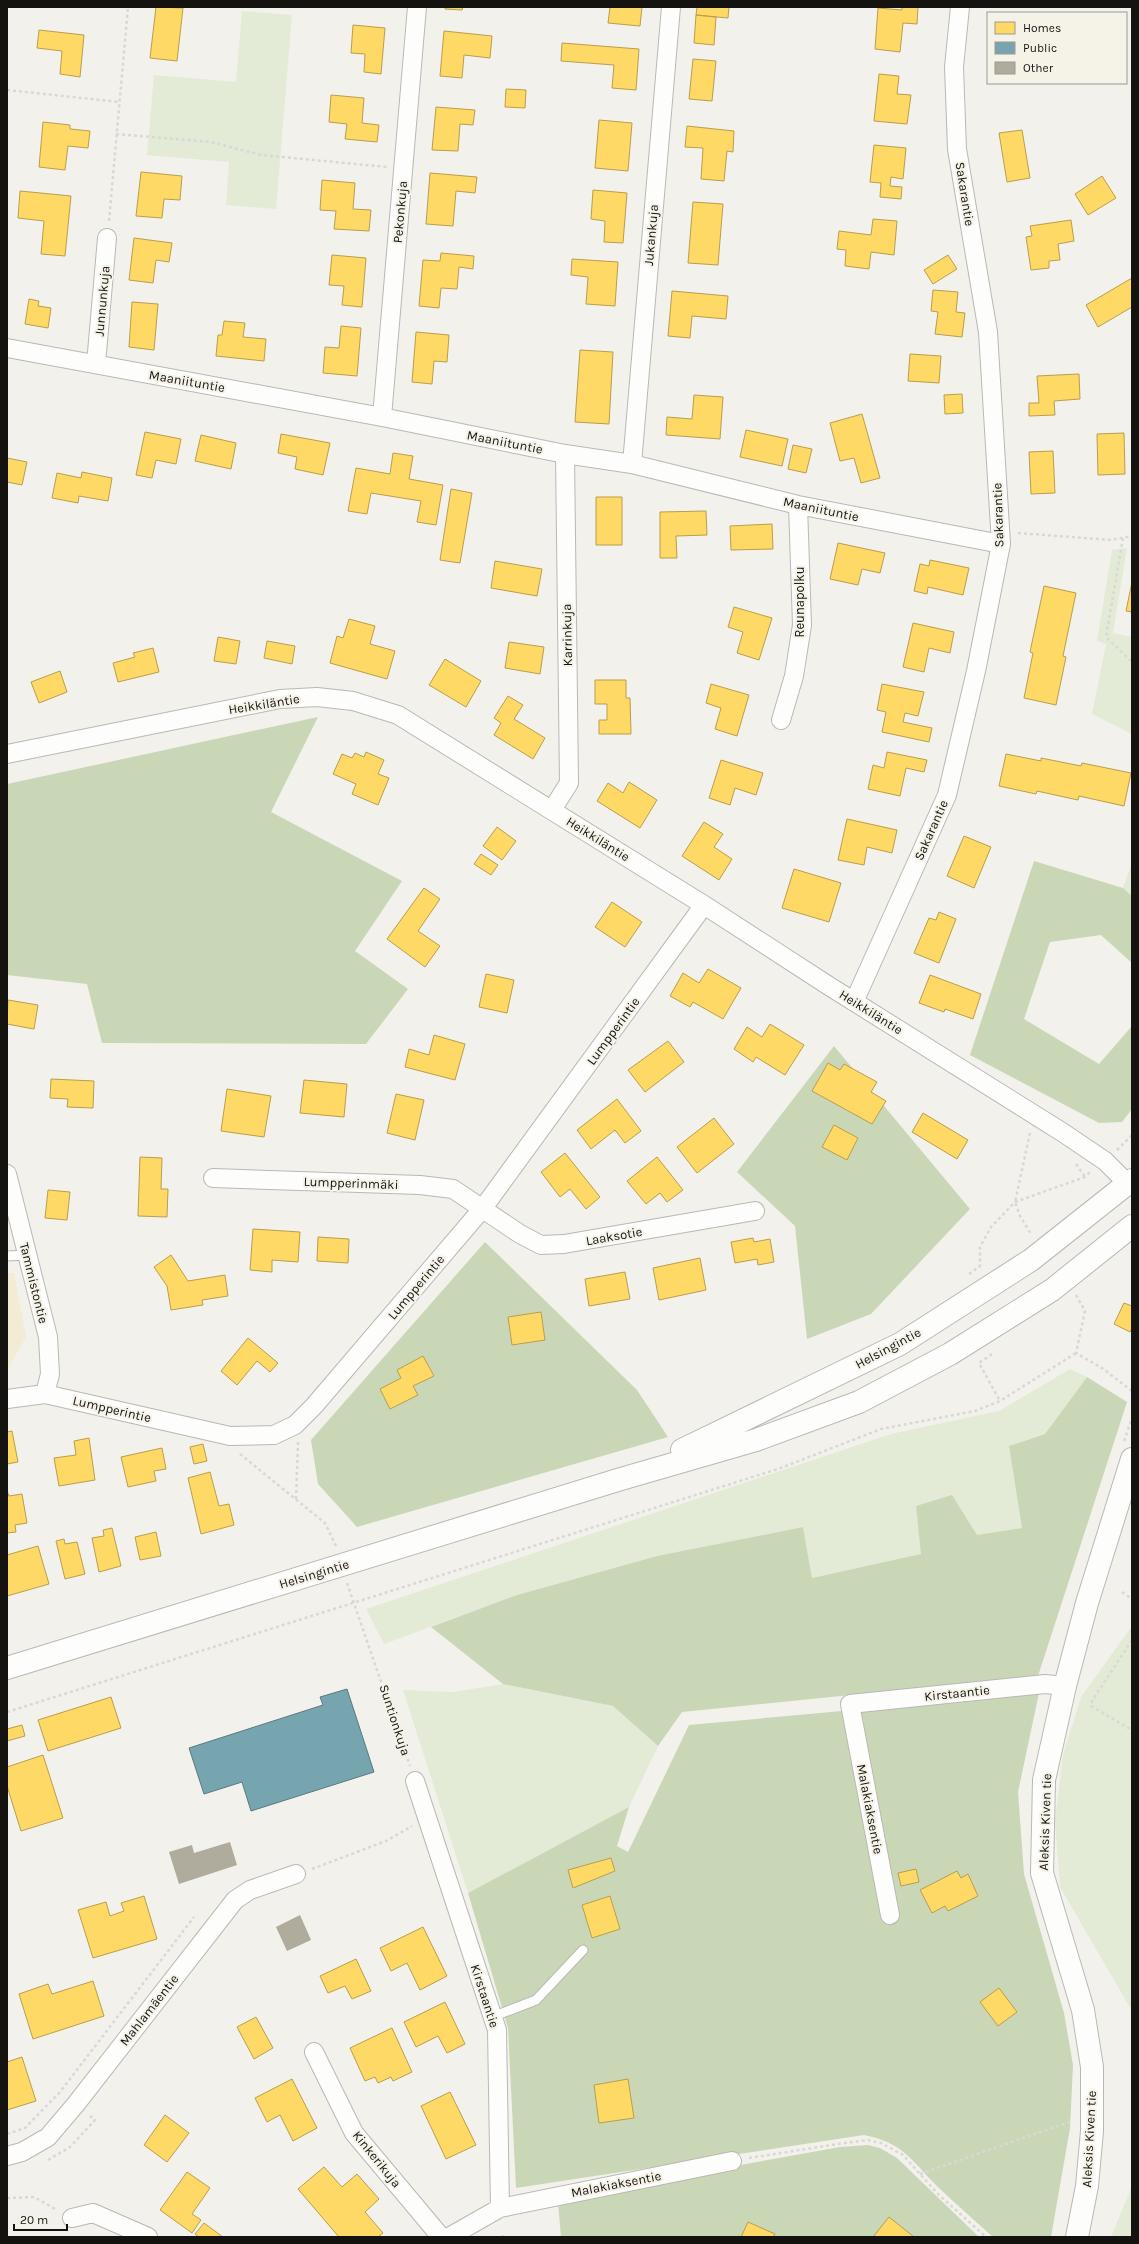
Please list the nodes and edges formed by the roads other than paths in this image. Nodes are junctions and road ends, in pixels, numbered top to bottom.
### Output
1 (417, 7) edge
2 (671, 7) edge
3 (960, 7) edge
4 (107, 238) road end
5 (7, 348) edge
6 (96, 364) junction
7 (382, 417) junction
8 (565, 454) junction
9 (632, 464) junction
10 (798, 505) junction
11 (1000, 537) junction
12 (780, 720) dead end
13 (7, 754) edge
14 (552, 810) junction
15 (704, 905) junction
16 (854, 1002) junction
17 (7, 1174) edge
18 (213, 1178) dead end
19 (1131, 1184) edge
20 (483, 1208) junction
21 (754, 1211) dead end
22 (1132, 1226) edge
23 (27, 1255) junction
24 (7, 1256) edge
25 (45, 1394) junction
26 (7, 1399) edge
27 (1132, 1459) edge
28 (621, 1479) junction
29 (7, 1668) edge
30 (1065, 1686) junction
31 (850, 1704) joint
32 (415, 1781) road end
33 (296, 1874) road end
34 (890, 1915) dead end
35 (583, 1950) dead end
36 (492, 2017) junction
37 (314, 2052) dead end
38 (7, 2156) edge
39 (732, 2161) road end
40 (500, 2208) junction
41 (72, 2218) road end
42 (148, 2237) edge
43 (441, 2237) edge
44 (449, 2237) edge
45 (1077, 2237) edge

1 - 7 street, Pekonkuja
2 - 9 street, Jukankuja
3 - 11 street, Sakarantie
4 - 6 street, Junnunkuja
5 - 6 street, Maaniituntie
6 - 7 street, Maaniituntie
7 - 8 street, Maaniituntie
8 - 9 street, Maaniituntie
8 - 14 street, Karrinkuja
9 - 10 street, Maaniituntie
10 - 11 street, Maaniituntie
10 - 12 street, Reunapolku
11 - 16 street, Sakarantie
13 - 14 street, Heikkiläntie
14 - 15 street, Heikkiläntie
15 - 16 street, Heikkiläntie
15 - 20 street, Lumpperintie
16 - 19 street, Heikkiläntie
17 - 23 street, Tammistontie
18 - 20 street, Lumpperinmäki
19 - 28 main road, Helsingintie
20 - 21 street, Laaksotie
20 - 25 street, Lumpperintie
22 - 28 main road, Helsingintie
23 - 24 lane
23 - 25 street, Tammistontie
25 - 26 street, Lumpperintie
27 - 30 main road, Aleksis Kiven tie
28 - 29 main road, Helsingintie
30 - 31 street, Kirstaantie
30 - 45 main road, Aleksis Kiven tie
31 - 34 street, Malakiaksentie
32 - 36 street, Kirstaantie
33 - 38 street, Mahlamäentie
35 - 36 lane
36 - 40 street, Kirstaantie
37 - 43 street, Kinkerikuja
39 - 40 street, Malakiaksentie
40 - 44 street
41 - 42 street

